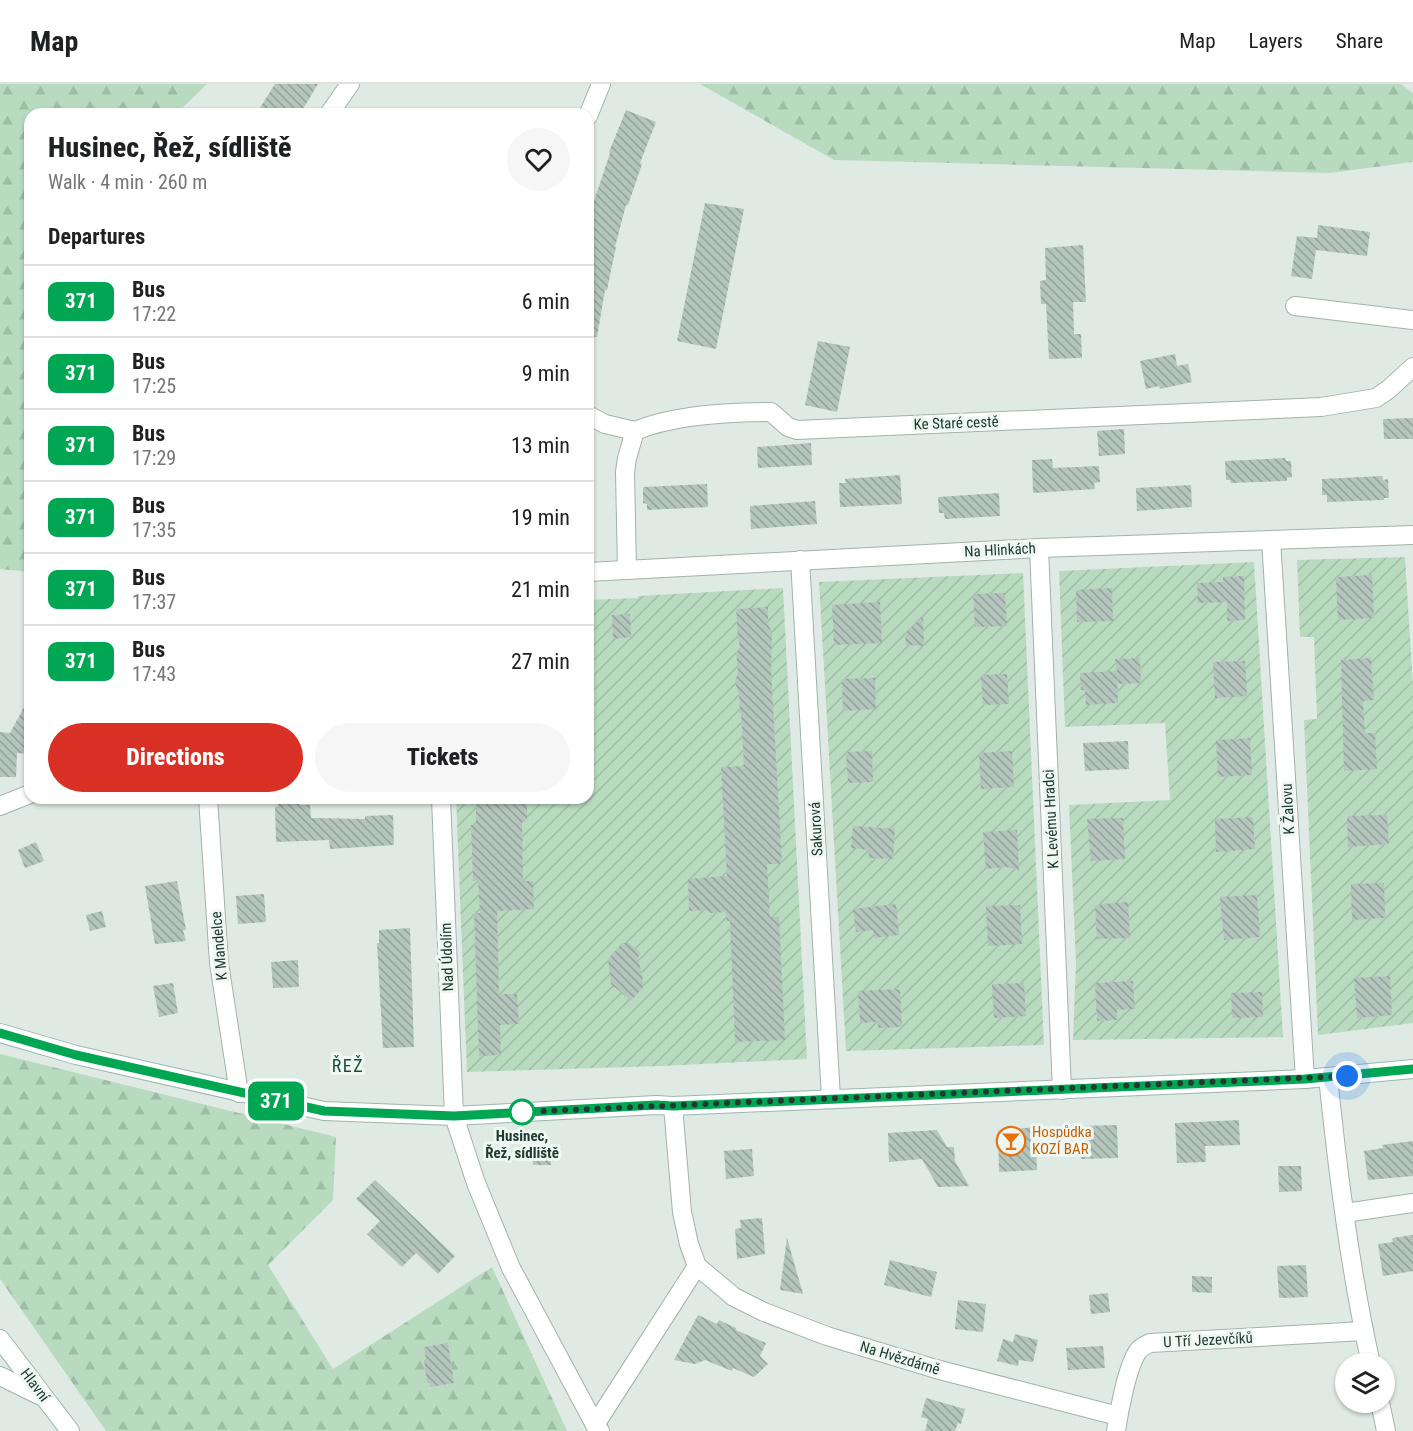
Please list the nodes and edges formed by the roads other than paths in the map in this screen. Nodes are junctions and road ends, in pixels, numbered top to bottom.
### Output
1 (350, 84) edge
2 (601, 84) edge
3 (333, 108) edge
4 (591, 108) edge
5 (1294, 306) dead end
6 (1413, 320) edge
7 (1413, 367) edge
8 (594, 418) edge
9 (635, 431) junction
10 (1413, 535) edge
11 (1272, 540) junction
12 (1039, 548) junction
13 (800, 560) junction
14 (627, 570) junction
15 (594, 572) edge
16 (24, 796) edge
17 (208, 804) edge
18 (441, 804) edge
19 (0, 806) edge
20 (0, 1033) edge
21 (1413, 1069) edge
22 (1328, 1077) junction
23 (1305, 1079) junction
24 (1062, 1090) junction
25 (239, 1093) junction
26 (831, 1098) junction
27 (673, 1106) junction
28 (454, 1116) junction
29 (1413, 1203) edge
30 (1345, 1213) junction
31 (697, 1266) junction
32 (1364, 1331) junction
33 (0, 1339) edge
34 (1369, 1353) edge
35 (0, 1376) edge
36 (45, 1398) junction
37 (1382, 1413) edge
38 (1117, 1423) edge
39 (598, 1428) edge
40 (70, 1431) edge
41 (1386, 1431) edge

1 - 3 street
2 - 4 street
5 - 6 street
7 - 9 street, Ke Staré cestě
8 - 9 street
9 - 14 street
10 - 11 street, Na Hlinkách
11 - 12 street, Na Hlinkách
11 - 23 street, K Žalovu
12 - 13 street, Na Hlinkách
12 - 24 street, K Levému Hradci
13 - 14 street, Na Hlinkách
13 - 26 street, Sakurová
14 - 15 street, Na Hlinkách
16 - 19 street
17 - 25 street, K Mandelce
18 - 28 street, Nad Údolím
20 - 25 street
21 - 22 street
22 - 23 street
22 - 30 street
23 - 24 street
24 - 26 street
25 - 28 street
26 - 27 street
27 - 28 street
27 - 31 street
28 - 39 street
29 - 30 street
30 - 32 street
31 - 38 street, Na Hvězdárně
31 - 39 street
32 - 34 street
32 - 38 street, U Tří Jezevčíků
33 - 36 street, Hlavní
35 - 36 street
36 - 40 street, Hlavní
37 - 41 street

